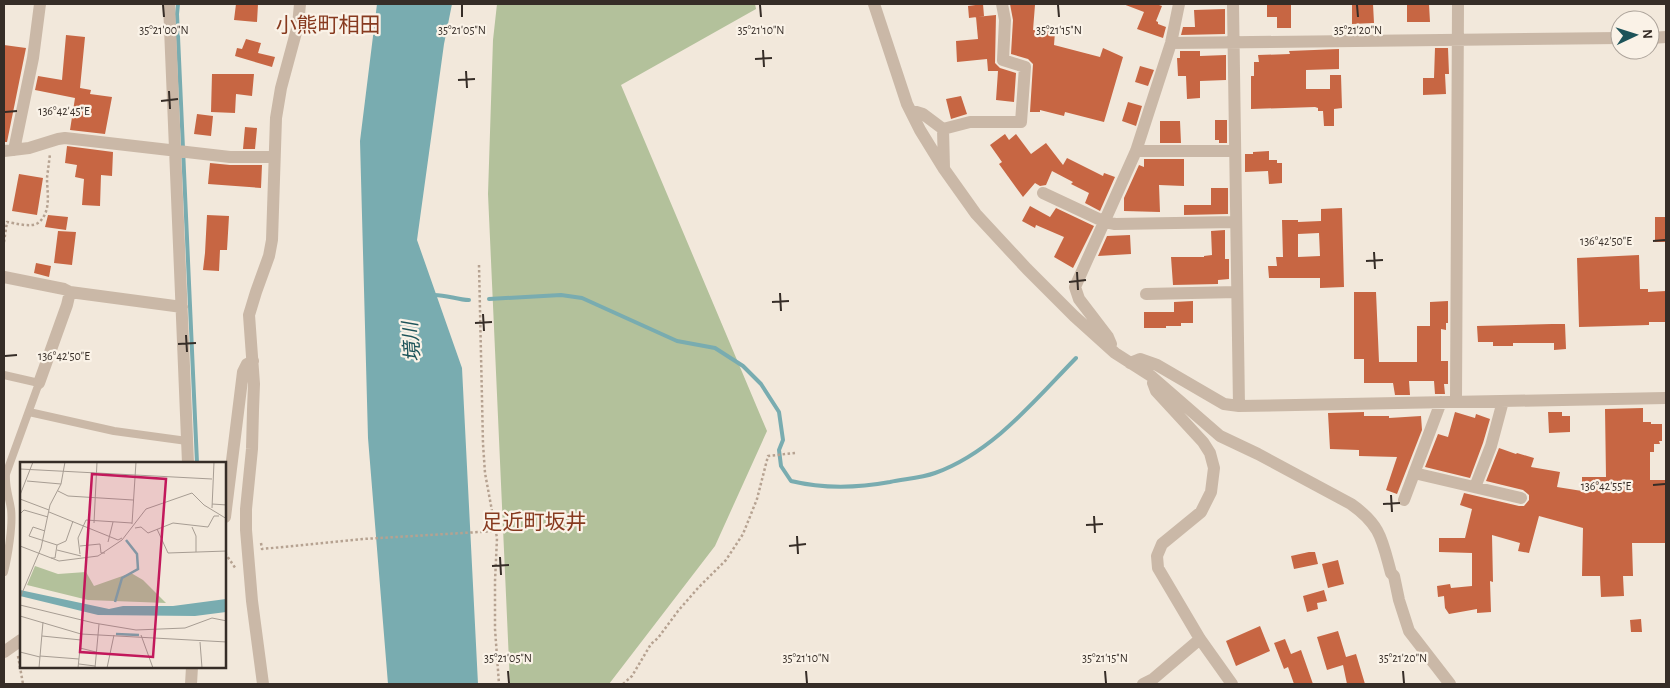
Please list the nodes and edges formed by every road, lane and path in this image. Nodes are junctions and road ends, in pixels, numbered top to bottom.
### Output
1 (40, 4) edge
2 (170, 4) edge
3 (300, 4) edge
4 (874, 4) edge
5 (1002, 4) edge
6 (1179, 4) edge
7 (1233, 4) edge
8 (1458, 4) edge
9 (1610, 38) edge
10 (1459, 40) junction
11 (1171, 43) junction
12 (1233, 43) junction
13 (910, 110) junction
14 (943, 129) junction
15 (49, 143) junction
16 (9, 150) edge
17 (181, 151) junction
18 (1136, 151) junction
19 (1235, 151) junction
20 (274, 157) junction
21 (944, 169) junction
22 (1043, 193) dead end
23 (5, 222) edge
24 (1105, 222) junction
25 (1235, 222) junction
26 (4, 242) edge
27 (479, 265) dead end
28 (4, 277) edge
29 (70, 292) junction
30 (1237, 292) junction
31 (1146, 294) dead end
32 (182, 307) junction
33 (1115, 353) junction
34 (253, 361) junction
35 (1130, 363) junction
36 (4, 375) edge
37 (1151, 376) junction
38 (39, 383) junction
39 (1666, 398) edge
40 (1504, 400) junction
41 (1456, 401) junction
42 (1441, 402) junction
43 (1239, 406) junction
44 (29, 412) junction
45 (187, 441) junction
46 (795, 453) dead end
47 (188, 462) edge
48 (1414, 473) junction
49 (1474, 487) junction
50 (1521, 498) dead end
51 (6, 499) edge
52 (1404, 500) dead end
53 (226, 509) edge
54 (496, 531) junction
55 (260, 541) dead end
56 (4, 572) edge
57 (1200, 640) junction
58 (18, 642) edge
59 (4, 652) edge
60 (20, 659) edge
61 (21, 668) edge
62 (192, 668) edge
63 (23, 684) edge
64 (191, 684) edge
65 (263, 684) edge
66 (499, 684) edge
67 (624, 684) edge
68 (1143, 684) edge
69 (1232, 684) edge
70 (1450, 684) edge

1 - 16 street
2 - 17 street
3 - 20 street
4 - 13 street
5 - 14 street
6 - 11 street
7 - 12 street
8 - 10 street
9 - 10 street
10 - 12 street
10 - 41 street
11 - 12 street
11 - 18 street
12 - 19 street
13 - 14 street
13 - 21 street
14 - 21 street
15 - 16 street
15 - 17 street
15 - 23 path
17 - 20 street
17 - 32 street
18 - 19 street
18 - 24 street
19 - 25 street
20 - 34 street
21 - 33 street
22 - 24 street
23 - 26 path
24 - 25 street
24 - 33 street
25 - 30 street
27 - 54 path
28 - 29 street
29 - 32 street
29 - 38 street
30 - 31 street
30 - 43 street
32 - 45 street
33 - 35 street
34 - 53 street
34 - 65 street
35 - 37 street
35 - 43 street
36 - 38 lane
37 - 57 street
37 - 70 street
38 - 44 lane
39 - 40 street
40 - 41 street
40 - 49 street
41 - 42 street
42 - 43 street
42 - 48 street
44 - 45 lane
44 - 51 lane
45 - 47 street
46 - 67 path
48 - 49 street
48 - 52 street
49 - 50 street
51 - 56 lane
54 - 55 path
54 - 66 path
57 - 68 street
57 - 69 street
58 - 59 street
58 - 60 path
61 - 63 path
62 - 64 street

